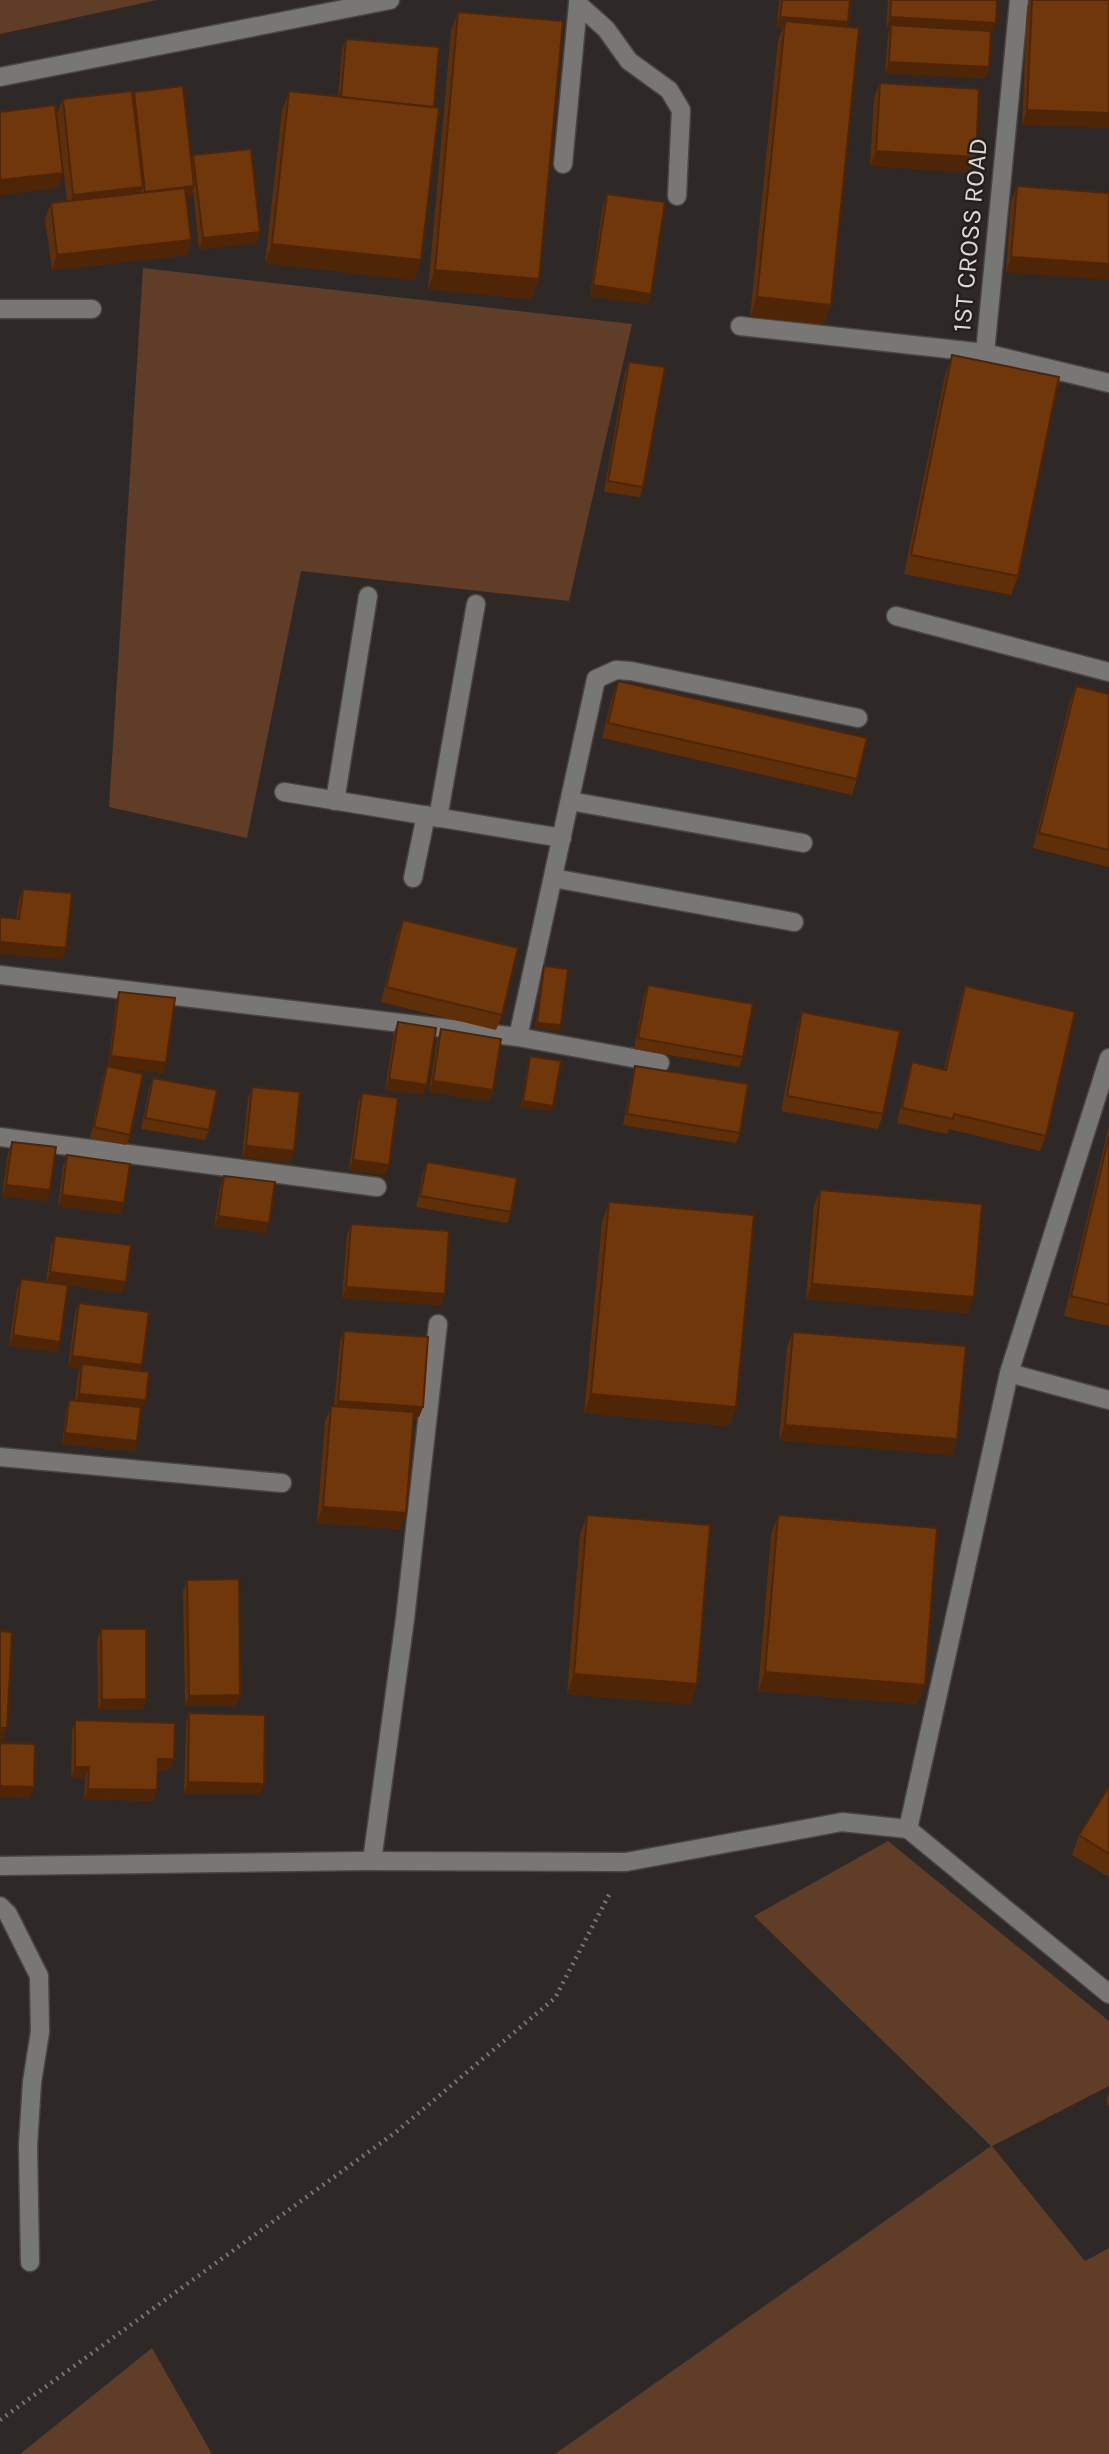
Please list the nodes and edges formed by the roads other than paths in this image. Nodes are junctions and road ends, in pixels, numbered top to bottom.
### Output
1 (390, 0) edge
2 (1019, 0) edge
3 (578, 2) edge
4 (0, 77) edge
5 (563, 164) dead end
6 (677, 196) dead end
7 (0, 309) edge
8 (92, 309) dead end
9 (740, 326) dead end
10 (985, 353) junction
11 (1109, 383) edge
12 (368, 596) dead end
13 (477, 604) dead end
14 (896, 616) dead end
15 (1109, 672) edge
16 (858, 718) dead end
17 (284, 792) dead end
18 (335, 801) junction
19 (570, 801) junction
20 (432, 816) junction
21 (562, 838) junction
22 (803, 844) dead end
23 (413, 878) dead end
24 (554, 878) junction
25 (794, 922) dead end
26 (0, 975) edge
27 (519, 1037) junction
28 (1109, 1058) edge
29 (660, 1063) edge
30 (0, 1138) edge
31 (377, 1187) dead end
32 (438, 1324) dead end
33 (1009, 1373) junction
34 (1109, 1400) edge
35 (0, 1457) edge
36 (282, 1483) dead end
37 (908, 1829) junction
38 (372, 1861) junction
39 (0, 1866) edge
40 (0, 1906) edge
41 (1109, 1994) edge
42 (30, 2262) dead end

1 - 4 street
2 - 10 street, 1ST CROSS ROAD
3 - 5 street
3 - 6 street
7 - 8 street
9 - 10 street, 1ST CROSS ROAD
10 - 11 street
12 - 18 street
13 - 20 street
14 - 15 street
16 - 19 street
17 - 18 street
18 - 20 street
19 - 21 street
19 - 22 street
20 - 21 street
20 - 23 street
21 - 24 street
24 - 25 street
24 - 27 street
26 - 27 street
27 - 29 street
28 - 33 street
30 - 31 street
32 - 38 street
33 - 34 street
33 - 37 street
35 - 36 street
37 - 38 street
37 - 41 street
38 - 39 street
40 - 42 street

